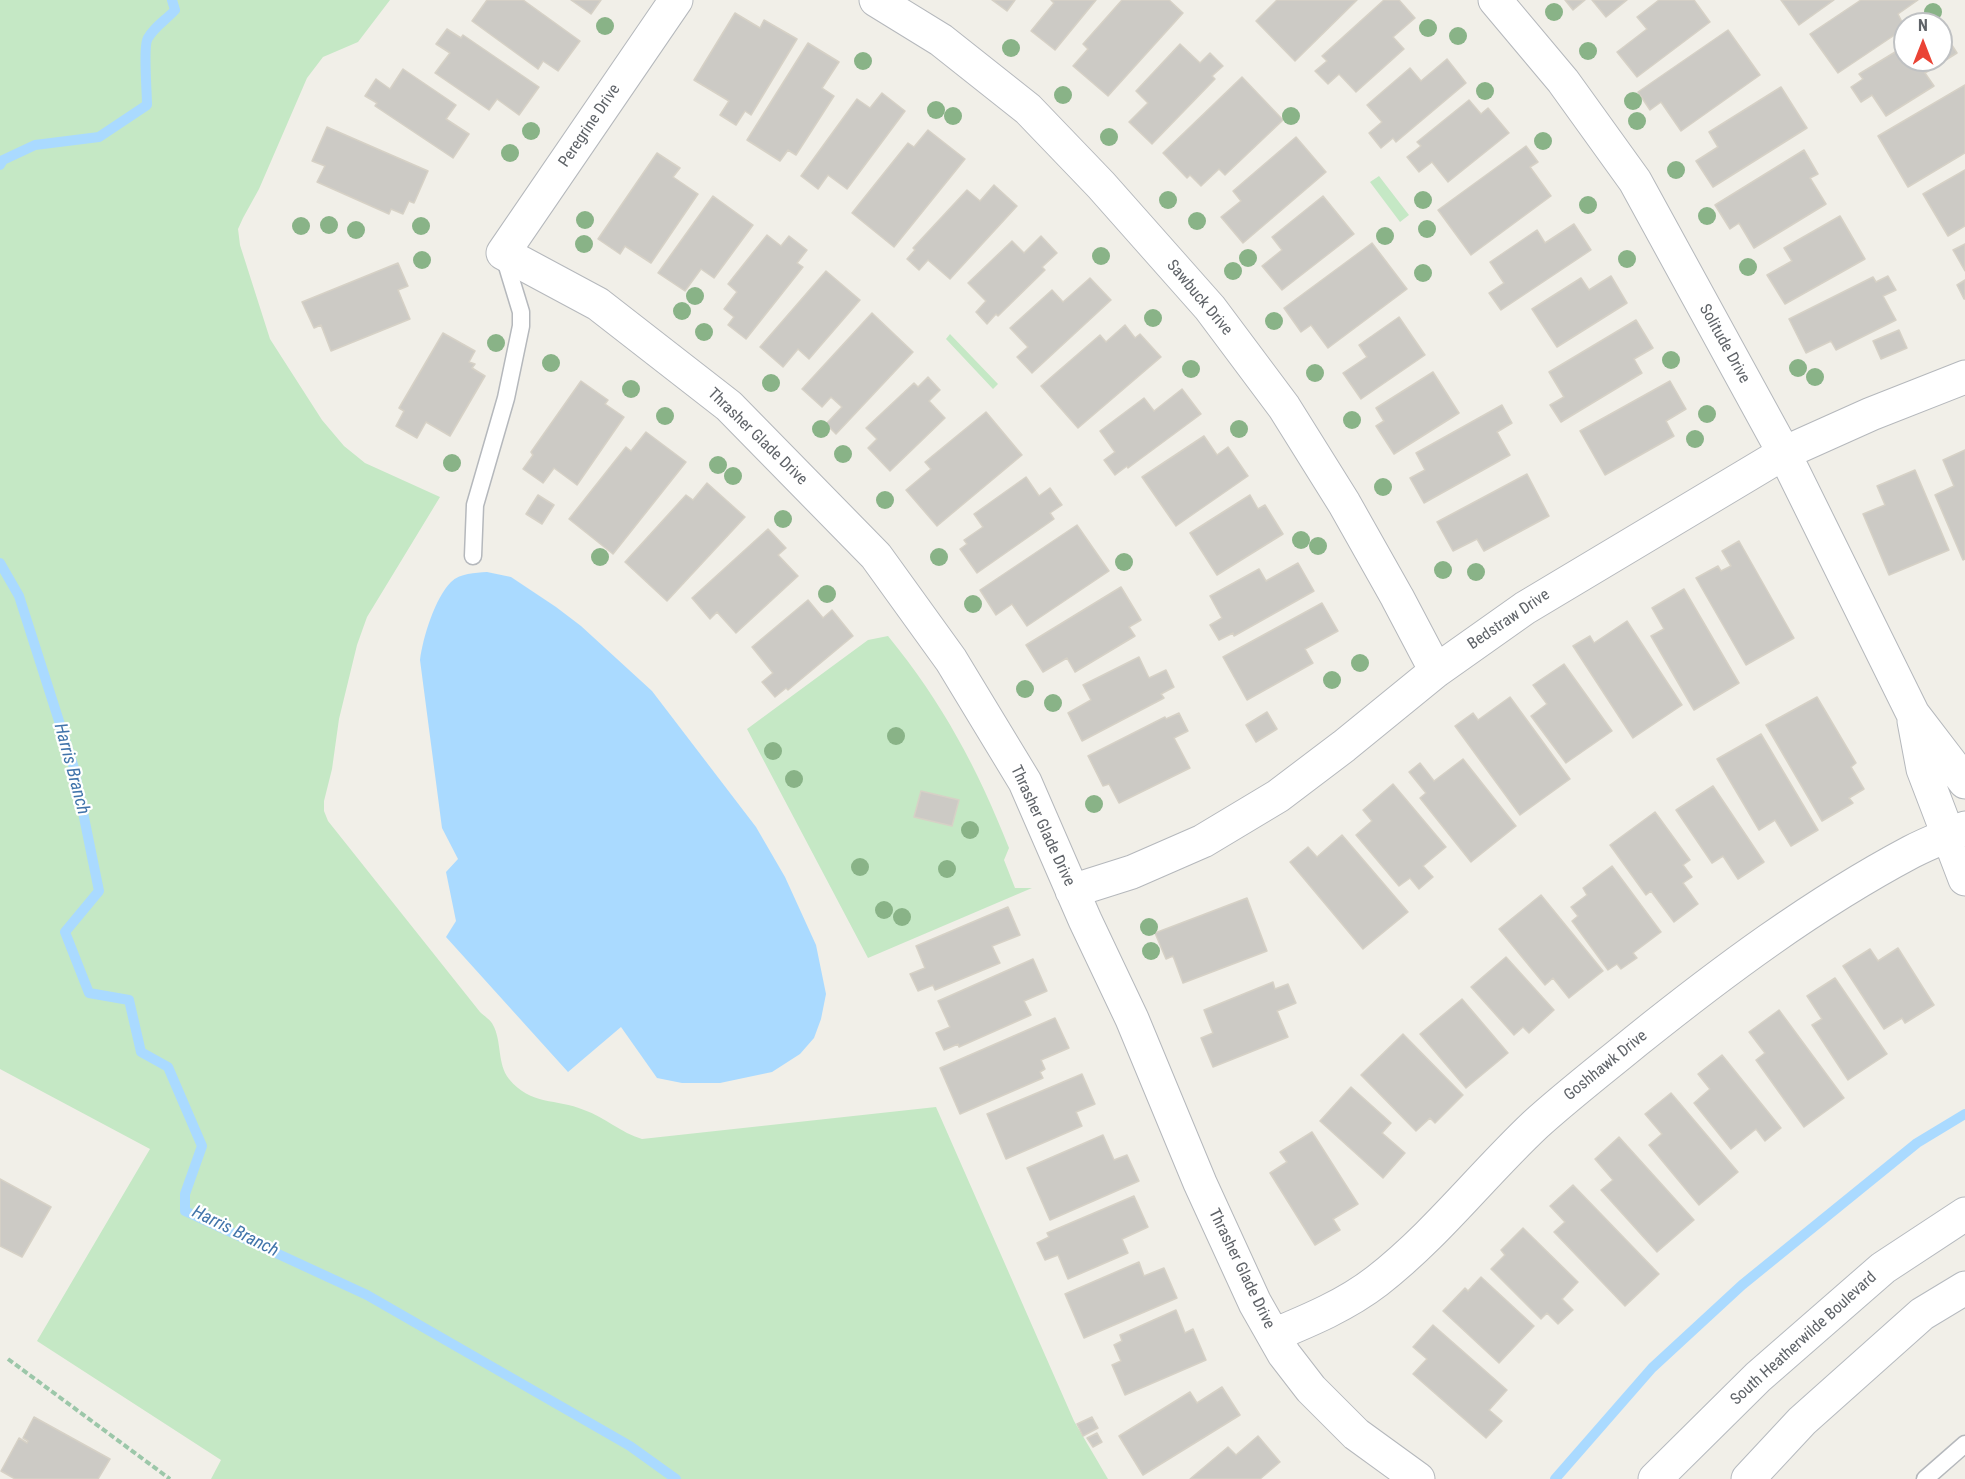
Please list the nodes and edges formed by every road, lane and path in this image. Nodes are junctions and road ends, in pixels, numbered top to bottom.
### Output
1 (676, 0) edge
2 (876, 0) edge
3 (1495, 0) edge
4 (503, 253) junction
5 (1965, 377) edge
6 (1784, 453) junction
7 (473, 556) dead end
8 (1436, 671) junction
9 (1913, 714) junction
10 (1965, 782) edge
11 (1957, 832) edge
12 (1965, 879) edge
13 (1072, 891) junction
14 (1965, 1214) edge
15 (1965, 1288) edge
16 (1274, 1335) junction
17 (8, 1359) dead end
18 (1965, 1444) edge
19 (170, 1479) edge
20 (1418, 1479) edge
21 (1655, 1479) edge
22 (1748, 1479) edge
23 (1925, 1479) edge

1 - 4 street, Peregrine Drive
2 - 8 street, Sawbuck Drive
3 - 6 street, Solitude Drive
4 - 7 lane
4 - 13 street, Thrasher Glade Drive
5 - 6 street, Bedstraw Drive
6 - 8 street, Bedstraw Drive
6 - 9 street, Solitude Drive
8 - 13 street, Bedstraw Drive
9 - 10 street, Solitude Drive
9 - 11 street, Solitude Drive
11 - 12 street, Solitude Drive
11 - 16 street, Goshhawk Drive
13 - 16 street, Thrasher Glade Drive
14 - 21 street, South Heatherwilde Boulevard
15 - 22 street
16 - 20 street, Thrasher Glade Drive
17 - 19 path
18 - 23 lane

